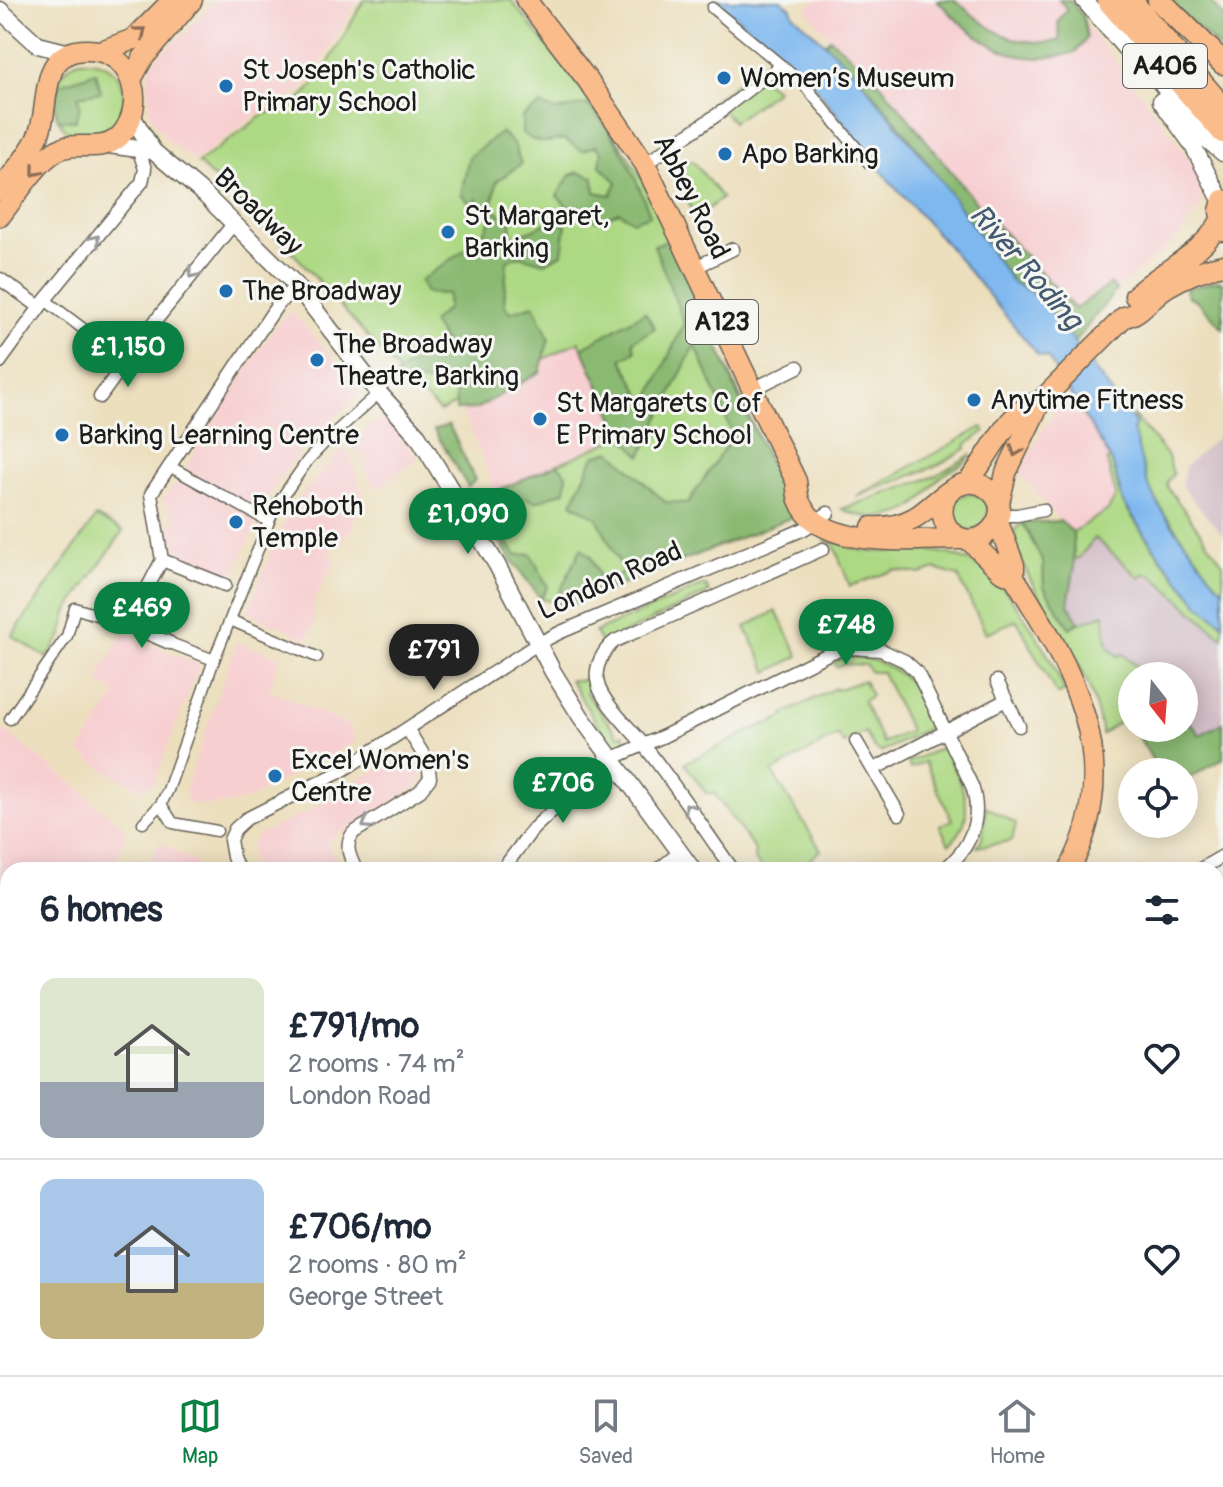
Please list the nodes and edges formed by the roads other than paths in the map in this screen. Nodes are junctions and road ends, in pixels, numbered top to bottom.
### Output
1 (173, 0) edge
2 (192, 0) edge
3 (526, 0) edge
4 (1084, 0) edge
5 (1108, 0) edge
6 (1130, 0) edge
7 (1159, 0) edge
8 (712, 8) dead end
9 (0, 10) edge
10 (34, 41) junction
11 (101, 51) junction
12 (70, 53) junction
13 (1223, 63) edge
14 (781, 65) junction
15 (1150, 77) junction
16 (132, 78) junction
17 (45, 100) junction
18 (1223, 108) edge
19 (721, 112) joint
20 (132, 116) junction
21 (1223, 132) edge
22 (109, 145) junction
23 (78, 147) junction
24 (146, 151) junction
25 (1223, 153) edge
26 (869, 163) dead end
27 (645, 164) junction
28 (0, 190) edge
29 (1222, 214) edge
30 (0, 216) edge
31 (234, 223) junction
32 (733, 249) dead end
33 (1223, 265) edge
34 (696, 267) junction
35 (0, 279) edge
36 (296, 285) junction
37 (43, 304) junction
38 (1124, 317) junction
39 (126, 361) junction
40 (0, 362) edge
41 (798, 367) dead end
42 (753, 389) junction
43 (379, 393) junction
44 (100, 397) dead end
45 (1040, 402) junction
46 (169, 466) junction
47 (968, 482) junction
48 (947, 494) junction
49 (1043, 510) dead end
50 (999, 513) junction
51 (823, 517) junction
52 (268, 521) junction
53 (966, 539) junction
54 (823, 549) dead end
55 (162, 560) junction
56 (708, 568) junction
57 (1014, 577) junction
58 (225, 585) joint
59 (241, 591) junction
60 (720, 593) junction
61 (230, 620) junction
62 (128, 625) junction
63 (170, 643) joint
64 (539, 643) junction
65 (317, 657) dead end
66 (214, 660) junction
67 (997, 681) dead end
68 (1006, 700) junction
69 (10, 719) dead end
70 (1019, 726) dead end
71 (408, 730) junction
72 (946, 730) junction
73 (856, 741) dead end
74 (644, 746) junction
75 (610, 760) junction
76 (874, 769) junction
77 (161, 804) junction
78 (899, 814) dead end
79 (143, 823) dead end
80 (217, 831) dead end
81 (680, 852) junction
82 (235, 862) edge
83 (352, 862) edge
84 (508, 862) edge
85 (668, 862) edge
86 (687, 862) edge
87 (727, 862) edge
88 (952, 862) edge
89 (1072, 862) edge

11 -> 1 main road
2 - 16 main road
3 - 27 main road, Abbey Road / A123
4 - 15 street
5 - 21 highway, A406
6 - 18 highway, A406
7 - 13 highway, A406
8 - 14 street
9 - 10 street
10 - 12 street
10 - 17 street
11 - 12 main road
11 - 16 main road
12 - 17 main road
14 - 19 street
14 - 26 street
15 - 25 street
15 - 29 street
16 - 20 main road
17 - 23 main road
17 - 28 main road
19 - 27 street
20 - 22 main road
20 - 24 street
22 - 23 main road
22 - 24 street
23 -> 30 main road
24 - 31 street, Broadway
37 -> 24 street
27 - 34 main road, Abbey Road / A123
29 - 38 main road
31 - 36 street, Broadway
31 -> 39 street
32 - 34 street
33 - 38 main road
34 - 42 main road, Abbey Road / A123
35 - 37 street
36 - 43 street, Broadway
36 - 46 street
37 - 39 street
37 - 40 street
38 - 45 main road
39 - 44 street
41 - 42 street
42 - 51 main road, Abbey Road / A123
43 - 52 street
43 - 64 street, Broadway
45 - 47 main road
45 -> 50 main road
46 - 52 street
46 - 55 street
47 - 48 main road
47 - 50 main road
48 - 51 main road
48 - 53 main road
49 - 50 street
50 - 53 main road
50 - 57 main road
51 - 53 main road
51 - 56 street, London Road
52 - 59 street
53 - 57 main road
54 - 60 street
55 - 58 street
55 - 62 street
56 - 60 street
56 - 64 street, London Road
57 - 89 main road
58 - 59 street
59 - 61 street
60 - 74 street
61 - 65 street
61 - 66 street
62 - 63 street
62 - 69 street
63 - 66 street
64 - 71 street, London Road
64 - 75 street, Broadway
66 - 77 street
67 - 68 street
68 - 70 street
68 - 72 street
71 - 82 street, London Road
71 -> 83 street
72 - 74 street
72 - 76 street
72 - 88 street
73 - 76 street
74 - 75 street
87 -> 74 street
75 - 81 street, Broadway
75 - 84 street
76 - 78 street
77 - 79 street
77 - 80 street
81 - 85 street
81 - 86 street, Broadway

